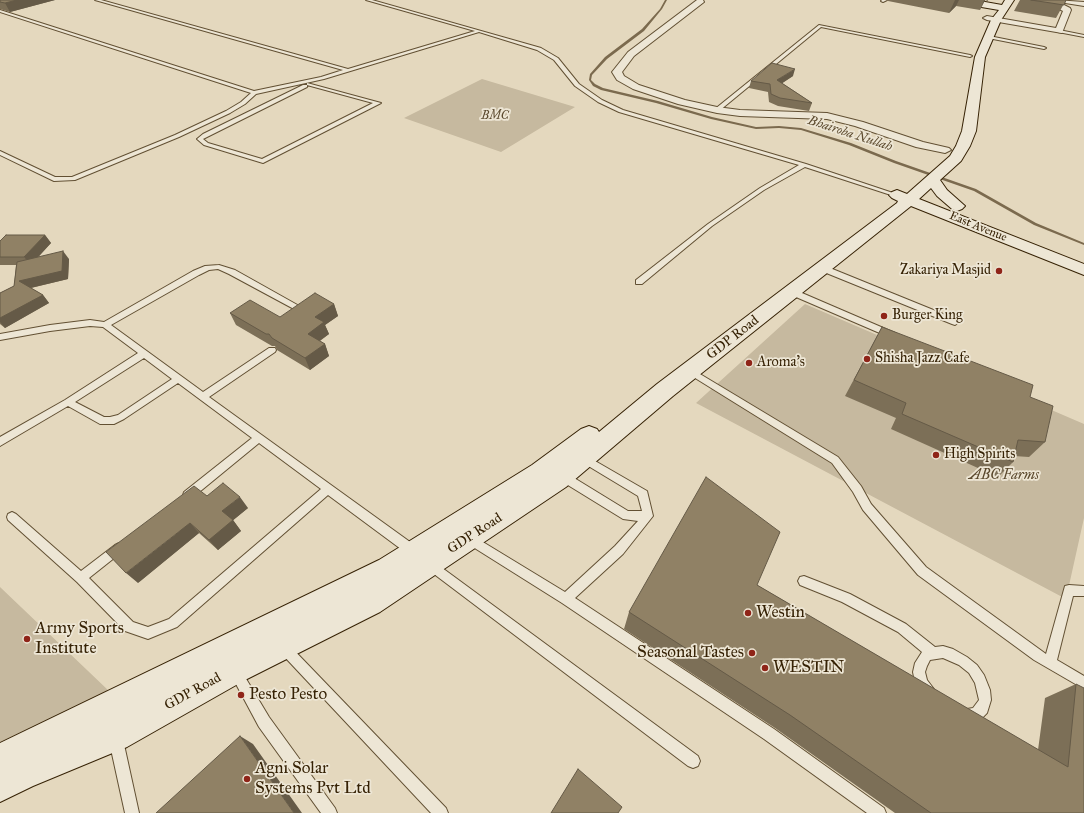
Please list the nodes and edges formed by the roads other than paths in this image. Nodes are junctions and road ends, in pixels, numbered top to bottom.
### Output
1 (97, 0) edge
2 (368, 0) edge
3 (958, 0) edge
4 (1030, 0) edge
5 (1060, 0) edge
6 (700, 2) dead end
7 (1003, 4) edge
8 (1084, 4) edge
9 (0, 11) edge
10 (991, 19) junction
11 (480, 31) junction
12 (1059, 31) junction
13 (1084, 36) edge
14 (989, 37) junction
15 (1044, 48) dead end
16 (970, 56) junction
17 (967, 67) dead end
18 (348, 70) junction
19 (322, 78) junction
20 (309, 84) junction
21 (254, 93) junction
22 (717, 110) junction
23 (948, 151) junction
24 (0, 153) edge
25 (804, 165) junction
26 (911, 191) junction
27 (1071, 255) edge
28 (822, 268) junction
29 (1084, 270) edge
30 (639, 282) dead end
31 (792, 292) junction
32 (297, 307) edge
33 (955, 322) dead end
34 (105, 325) junction
35 (0, 337) edge
36 (900, 338) edge
37 (272, 350) edge
38 (145, 353) junction
39 (690, 371) junction
40 (178, 379) junction
41 (202, 397) junction
42 (68, 402) junction
43 (259, 438) junction
44 (0, 442) edge
45 (583, 458) junction
46 (562, 476) junction
47 (328, 489) junction
48 (179, 501) edge
49 (648, 516) junction
50 (12, 517) dead end
51 (468, 538) junction
52 (130, 540) edge
53 (422, 558) junction
54 (81, 578) junction
55 (804, 581) dead end
56 (1084, 591) edge
57 (566, 599) junction
58 (282, 645) junction
59 (933, 653) junction
60 (1050, 663) junction
61 (234, 669) junction
62 (1084, 684) edge
63 (115, 735) junction
64 (0, 761) edge
65 (693, 761) dead end
66 (0, 785) edge
67 (132, 813) edge
68 (330, 813) edge
69 (441, 813) edge
70 (879, 813) edge

1 - 18 lane
2 - 11 lane
3 - 7 main road
4 - 12 street
5 - 8 street
6 - 22 street
7 - 10 main road
9 - 21 lane
10 - 12 street
10 - 14 main road
10 - 16 main road
11 - 18 lane
11 - 25 lane
12 - 13 lane
14 - 15 lane
14 - 23 main road
16 - 17 main road
16 - 22 lane
18 - 19 lane
19 - 20 lane
19 - 21 lane
20 - 20 lane
21 - 24 lane
22 - 23 street
23 - 26 main road
25 - 26 lane
25 - 30 lane
26 - 27 main road, East Avenue
26 - 27 main road, East Avenue
26 - 28 main road, GDP Road
26 - 53 main road
27 - 29 main road
28 - 31 main road, GDP Road
28 - 33 lane
31 - 36 lane
31 - 39 main road, GDP Road
32 - 34 lane
34 - 35 lane
34 - 38 lane
37 - 41 lane
38 - 40 lane
38 - 42 lane
39 - 45 main road, GDP Road
39 - 60 lane
40 - 41 lane
40 - 42 lane
41 - 43 lane
42 - 44 lane
43 - 47 lane
43 - 48 lane
45 - 46 main road, GDP Road
45 - 49 lane
46 - 49 lane
46 - 51 main road, GDP Road
47 - 53 lane
47 - 54 lane
49 - 57 lane
50 - 54 lane
51 - 53 main road, GDP Road
51 - 57 lane
52 - 54 lane
53 - 58 main road, GDP Road
53 - 64 main road
53 - 65 lane
55 - 59 lane
56 - 60 lane
57 - 70 lane
58 - 61 main road, GDP Road
58 - 69 lane
59 - 59 lane
60 - 62 lane
61 - 63 main road, GDP Road
61 - 68 lane
63 - 66 main road, GDP Road
63 - 67 lane

